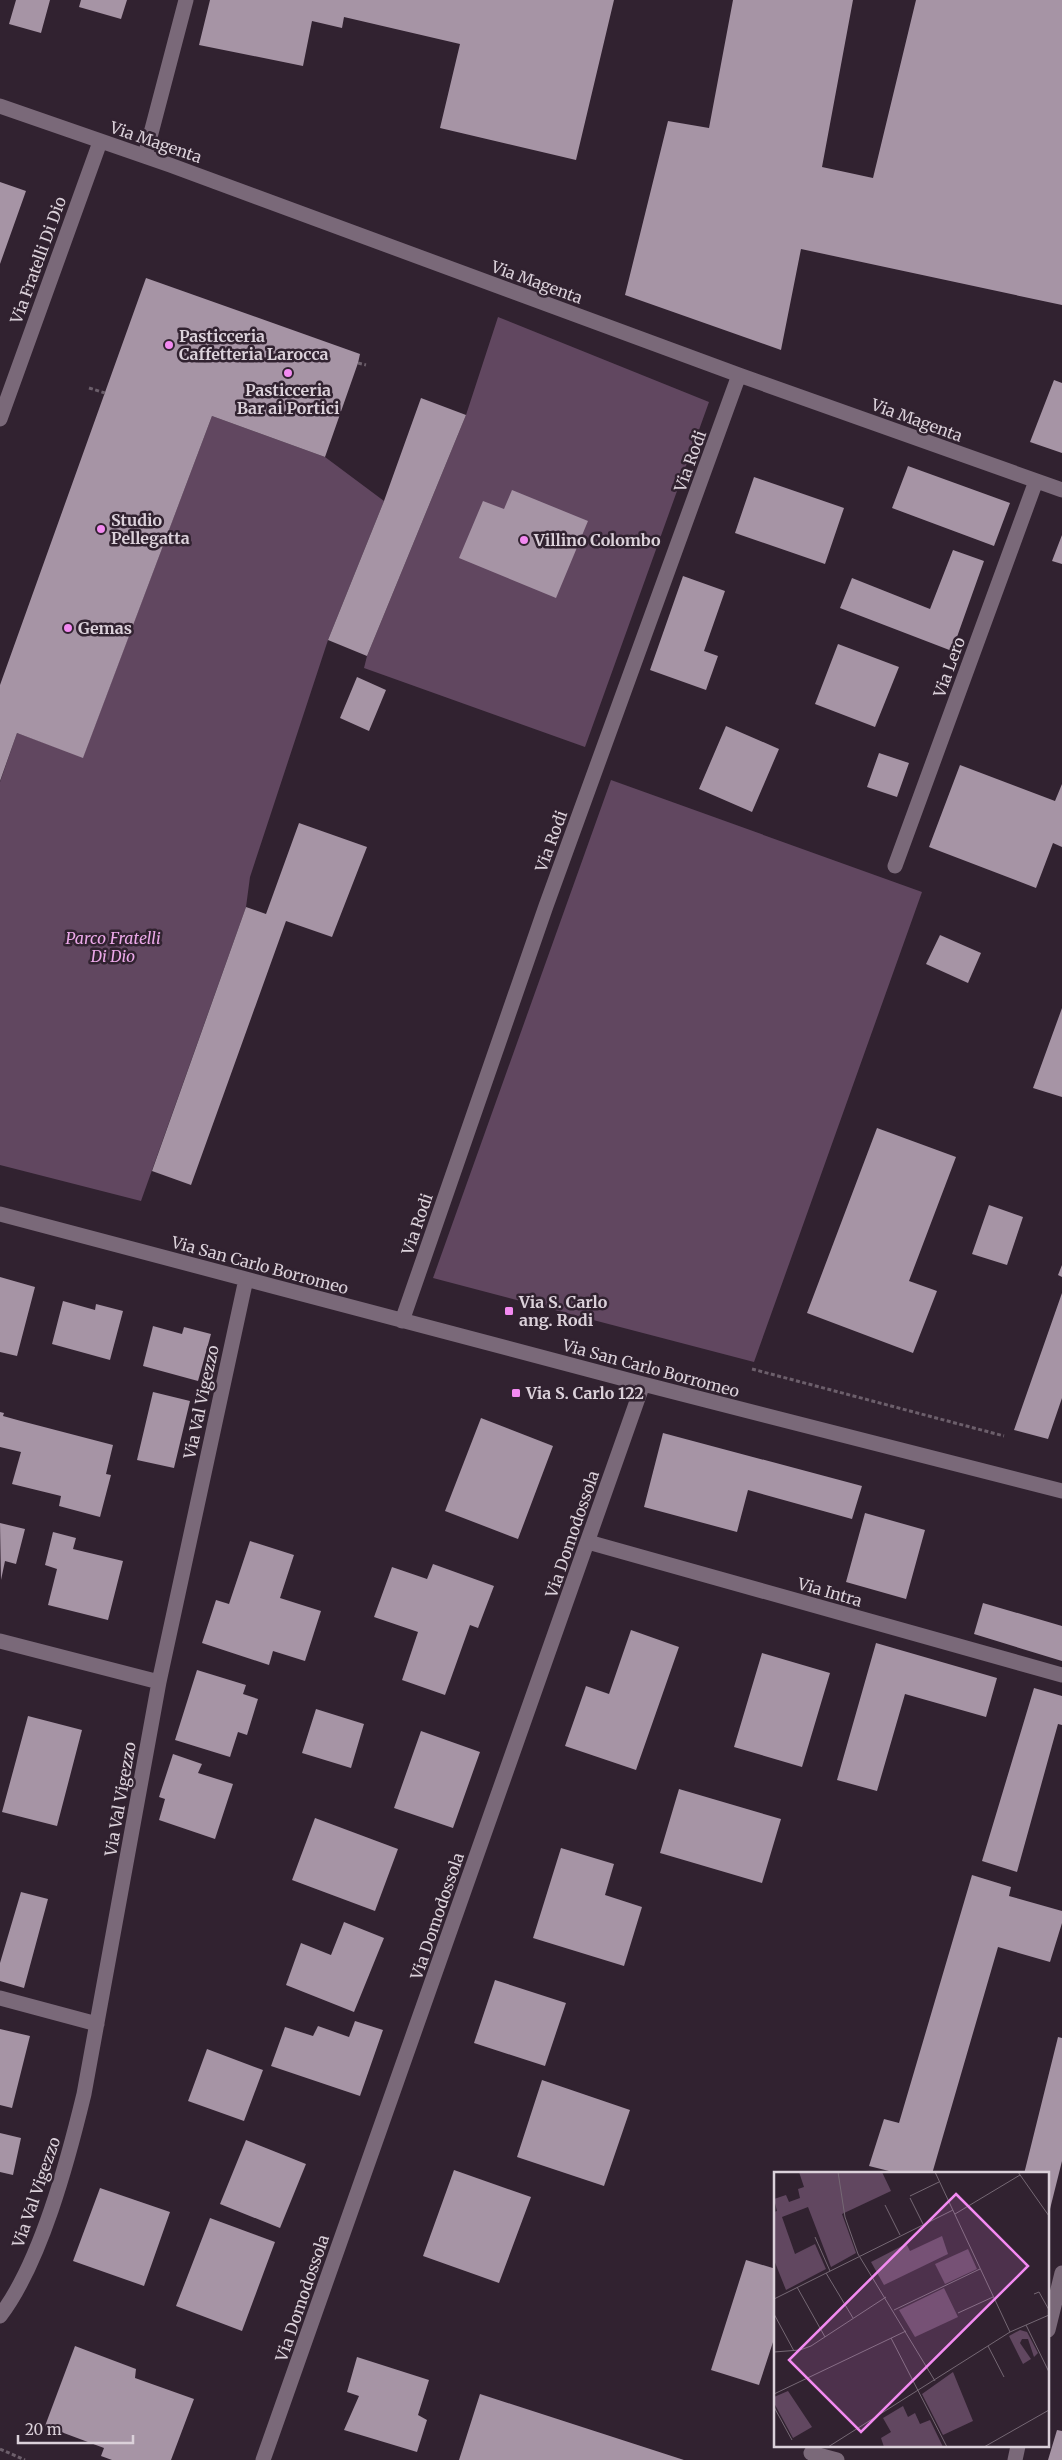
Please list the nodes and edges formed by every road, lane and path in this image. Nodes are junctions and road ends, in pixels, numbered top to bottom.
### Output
1 (186, 0) edge
2 (0, 106) edge
3 (100, 142) junction
4 (145, 156) junction
5 (358, 363) dead end
6 (366, 365) dead end
7 (739, 375) junction
8 (89, 388) dead end
9 (105, 393) dead end
10 (0, 419) edge
11 (1036, 481) junction
12 (1062, 490) edge
13 (895, 866) dead end
14 (0, 1214) edge
15 (246, 1279) junction
16 (402, 1321) junction
17 (752, 1369) dead end
18 (643, 1384) junction
19 (1004, 1436) dead end
20 (1062, 1491) edge
21 (588, 1542) junction
22 (0, 1642) edge
23 (1062, 1675) edge
24 (159, 1682) junction
25 (0, 1998) edge
26 (97, 2024) junction
27 (1062, 2273) edge
28 (1051, 2308) edge
29 (0, 2316) edge
30 (0, 2449) edge
31 (811, 2452) dead end
32 (26, 2460) edge
33 (263, 2460) edge
34 (837, 2460) edge

1 - 4 street
2 - 3 street, Via Magenta
3 - 4 street, Via Magenta
3 - 10 street, Via Fratelli Di Dio
4 - 7 street, Via Magenta
5 - 6 path
7 - 11 street, Via Magenta
7 - 16 street, Via Rodi
8 - 9 path
11 - 12 street, Via Magenta
11 - 13 street, Via Lero
14 - 15 street, Via San Carlo Borromeo
15 - 16 street, Via San Carlo Borromeo
15 - 24 street, Via Val Vigezzo
16 - 18 street, Via San Carlo Borromeo
17 - 19 path
18 - 20 street, Via San Carlo Borromeo
18 - 21 street, Via Domodossola
21 - 23 street, Via Intra
21 - 33 street, Via Domodossola
22 - 24 street
24 - 26 street, Via Val Vigezzo
25 - 26 street
26 - 29 street, Via Val Vigezzo
27 - 28 street
30 - 32 path
31 - 34 street

